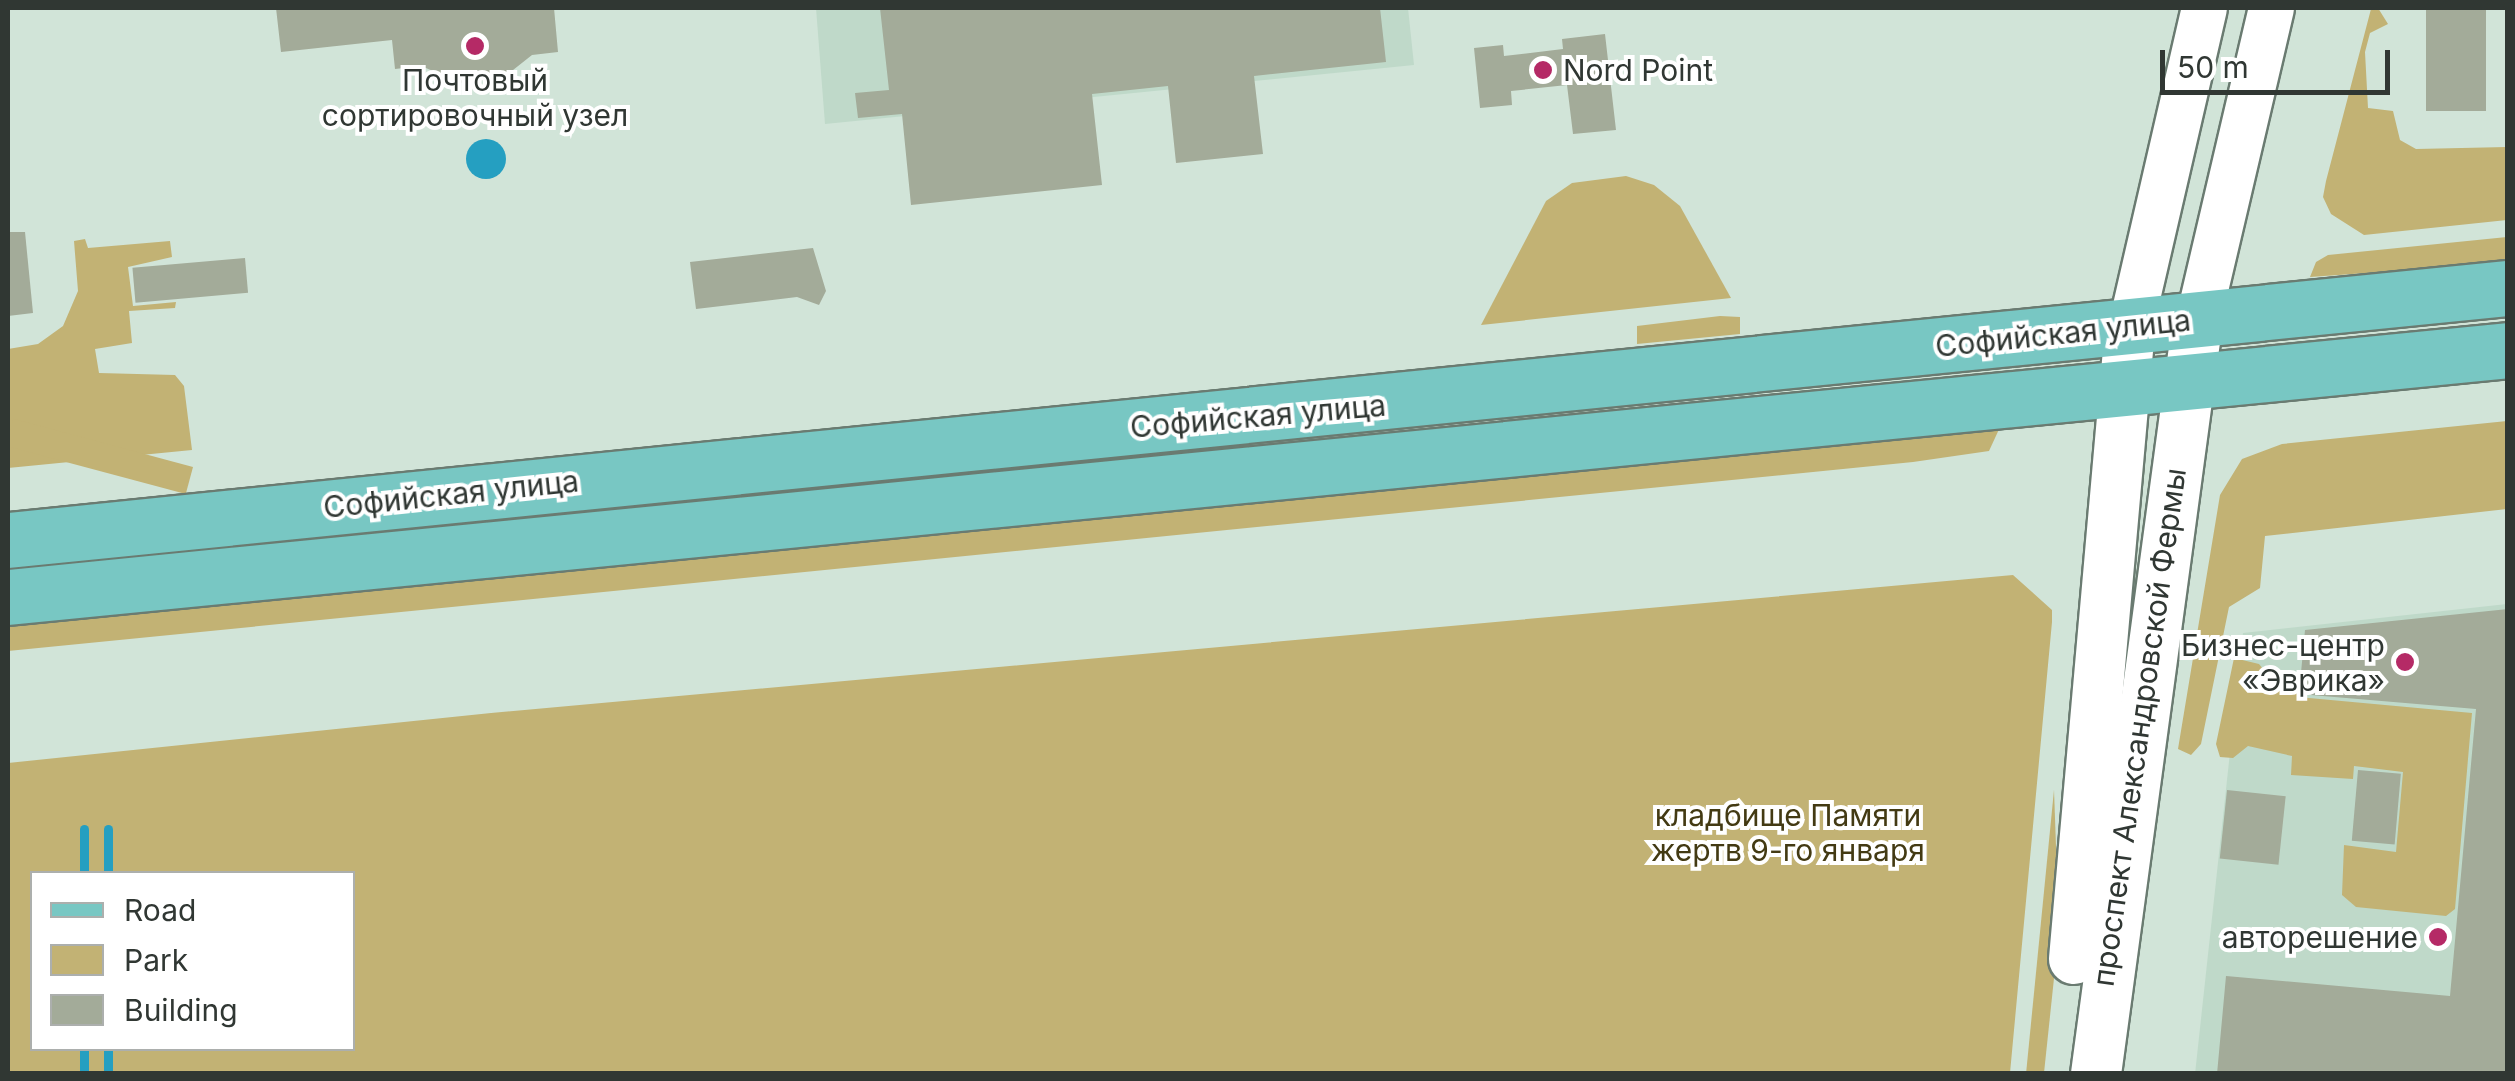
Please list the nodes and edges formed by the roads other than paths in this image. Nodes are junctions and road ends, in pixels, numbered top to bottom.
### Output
1 (2204, 8) edge
2 (2270, 8) edge
3 (2508, 288) edge
4 (2198, 319) junction
5 (2130, 328) junction
6 (2508, 350) edge
7 (2187, 380) junction
8 (2125, 388) junction
9 (8, 540) edge
10 (8, 597) edge
11 (2063, 1074) edge
12 (2096, 1074) edge

1 - 5 street
2 - 4 street
3 - 4 main road, Софийская улица
4 - 5 main road, Софийская улица
4 - 7 main road, проспект Александровской Фермы
5 - 8 main road, проспект Александровской Фермы
5 - 9 main road, Софийская улица
6 - 7 main road, Софийская улица
7 - 8 main road, Софийская улица
7 - 12 main road, проспект Александровской Фермы
8 - 10 main road, Софийская улица
8 - 11 main road, проспект Александровской Фермы

